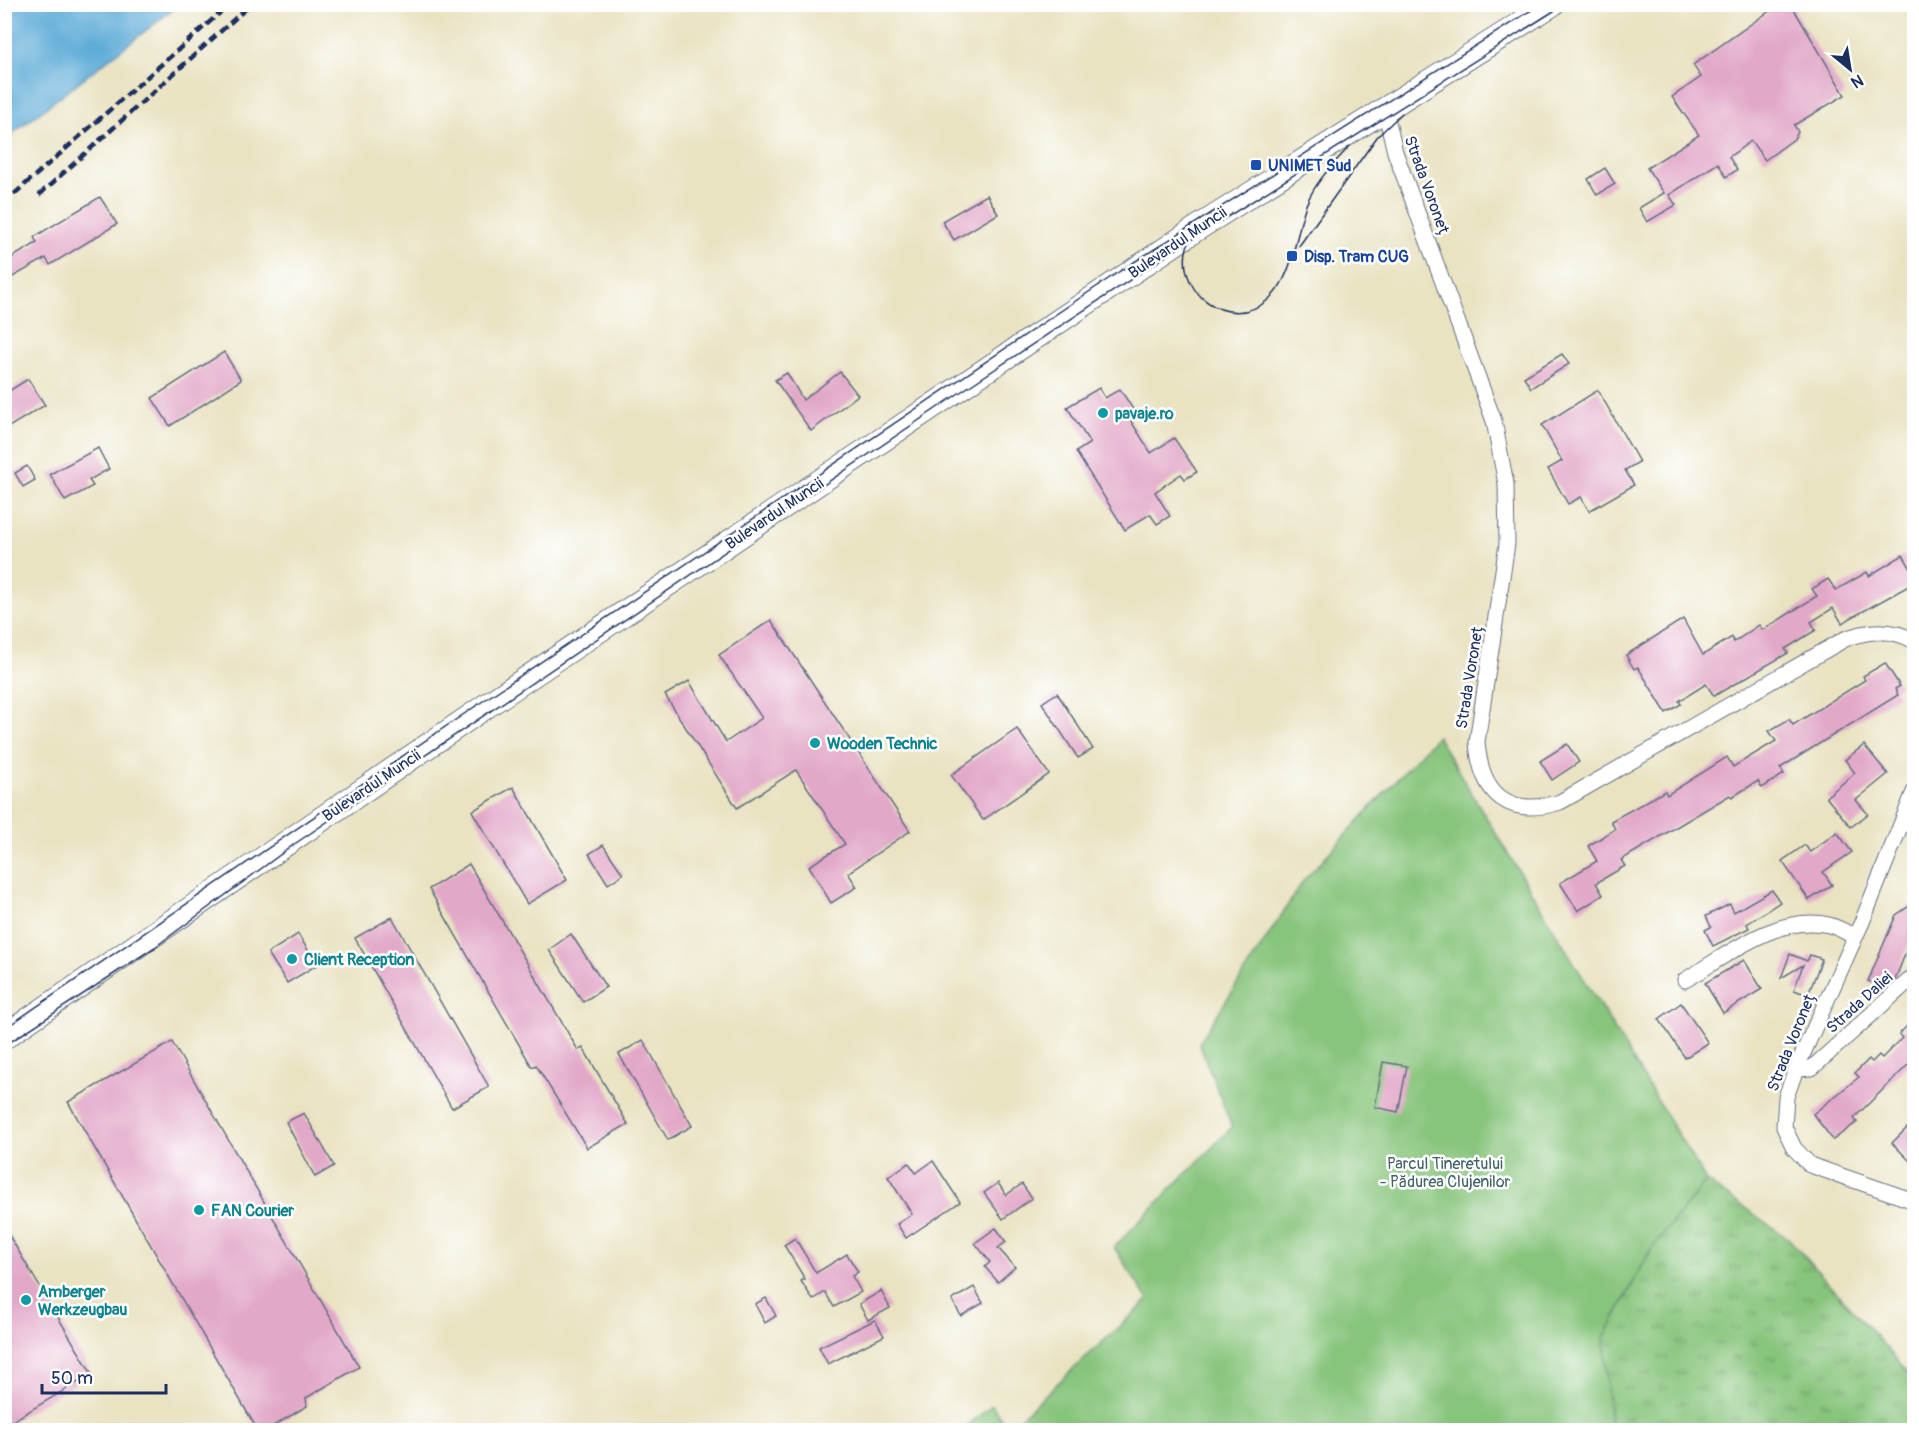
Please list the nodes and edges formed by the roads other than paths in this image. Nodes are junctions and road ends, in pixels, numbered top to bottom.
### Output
1 (1552, 4) edge
2 (1385, 109) junction
3 (1914, 641) edge
4 (1914, 792) edge
5 (1855, 937) junction
6 (1914, 976) edge
7 (1685, 980) dead end
8 (4, 1036) edge
9 (1796, 1069) junction
10 (1914, 1200) edge

1 - 2 main road, Bulevardul Muncii
2 - 3 street, Strada Voroneț
2 - 8 main road, Bulevardul Muncii
4 - 5 street, Strada Voroneț
5 - 7 street
5 - 9 street, Strada Voroneț
6 - 9 street, Strada Daliei
9 - 10 street, Strada Voroneț

